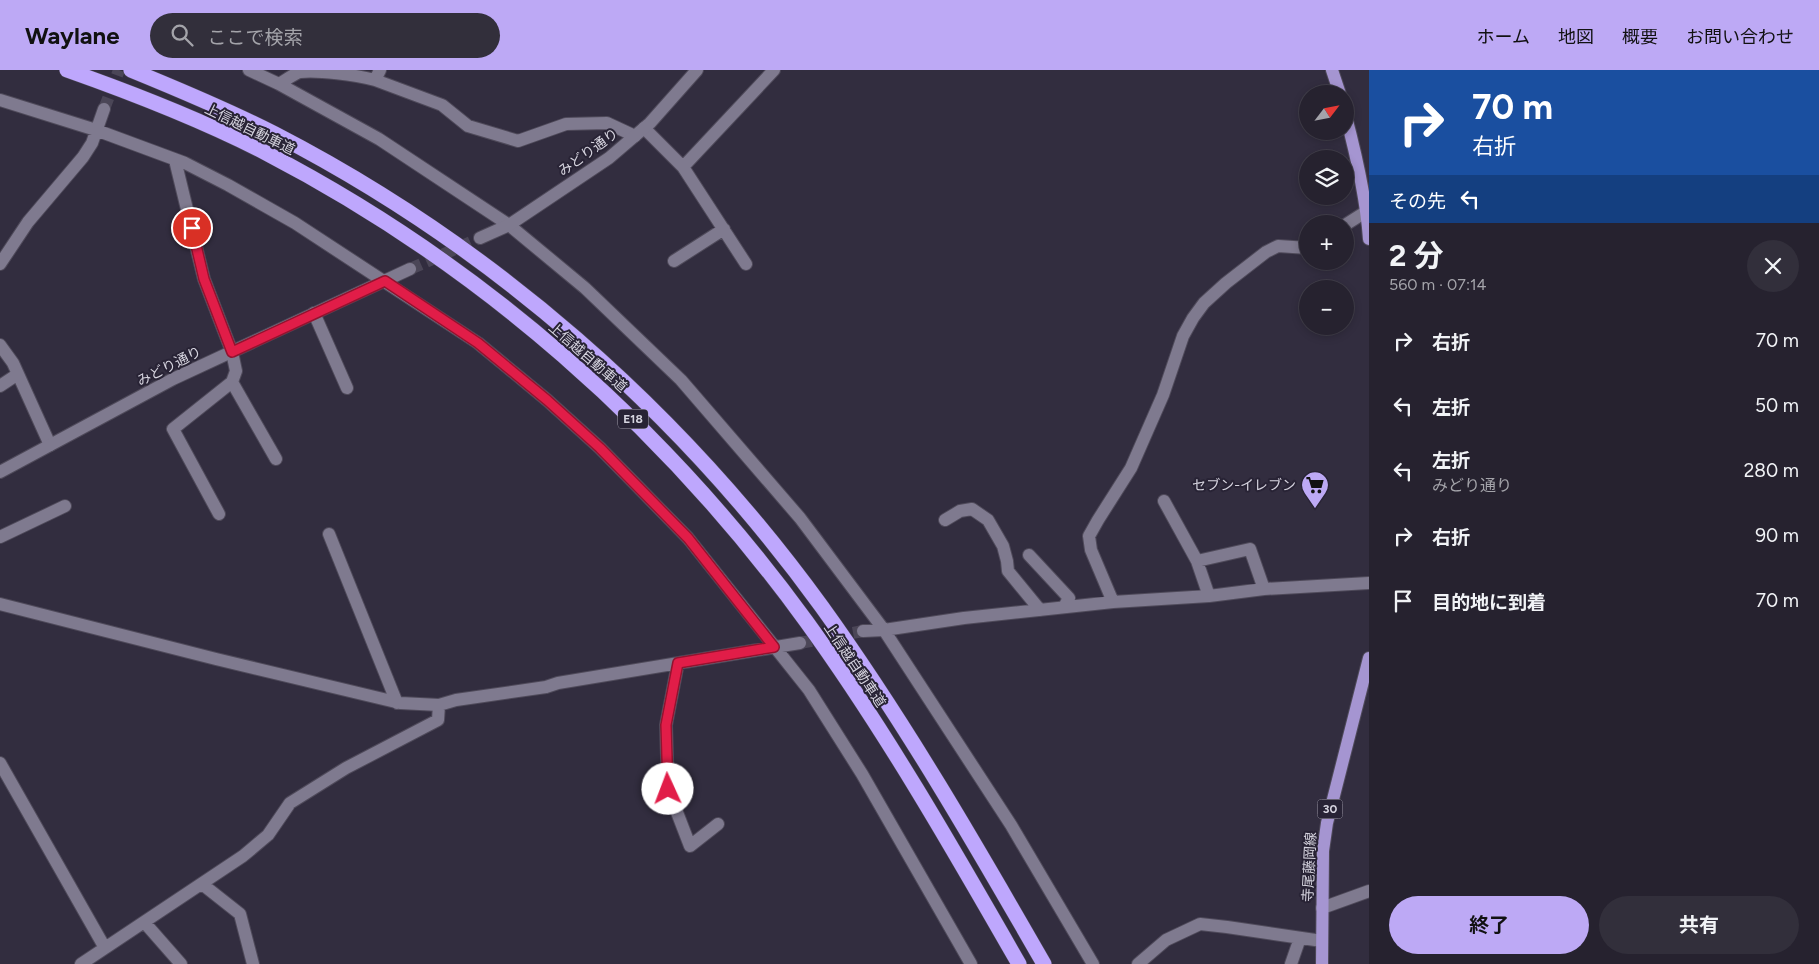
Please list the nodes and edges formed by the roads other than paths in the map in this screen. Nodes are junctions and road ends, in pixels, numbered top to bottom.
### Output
1 (67, 70) edge
2 (131, 70) edge
3 (249, 70) edge
4 (697, 70) edge
5 (774, 70) edge
6 (1332, 70) edge
7 (377, 75) edge
8 (279, 84) junction
9 (1337, 85) edge
10 (0, 100) edge
11 (104, 109) tunnel mouth
12 (96, 130) junction
13 (640, 132) junction
14 (1352, 140) edge
15 (175, 160) junction
16 (683, 167) junction
17 (1367, 211) junction
18 (1354, 219) edge
19 (509, 225) junction
20 (724, 229) junction
21 (480, 238) tunnel mouth
22 (1369, 239) edge
23 (1299, 247) edge
24 (674, 261) dead end
25 (0, 264) edge
26 (746, 264) dead end
27 (410, 270) tunnel mouth
28 (385, 281) junction
29 (314, 313) junction
30 (0, 344) edge
31 (232, 352) junction
32 (18, 374) junction
33 (232, 382) junction
34 (0, 386) edge
35 (347, 388) dead end
36 (50, 446) junction
37 (276, 459) dead end
38 (1, 470) edge
39 (1164, 501) dead end
40 (65, 506) dead end
41 (219, 514) dead end
42 (945, 520) dead end
43 (328, 534) dead end
44 (0, 537) edge
45 (1029, 555) dead end
46 (1196, 562) junction
47 (1369, 583) edge
48 (1264, 590) junction
49 (1209, 596) junction
50 (1113, 602) junction
51 (0, 604) edge
52 (1064, 607) junction
53 (1040, 610) junction
54 (884, 630) junction
55 (863, 631) tunnel mouth
56 (800, 643) tunnel mouth
57 (774, 647) junction
58 (1369, 658) edge
59 (678, 663) junction
60 (398, 702) junction
61 (438, 704) junction
62 (2, 771) edge
63 (718, 824) dead end
64 (202, 884) junction
65 (1369, 891) edge
66 (1322, 908) junction
67 (145, 923) junction
68 (1300, 938) junction
69 (1322, 941) junction
70 (105, 948) junction
71 (81, 964) edge
72 (181, 964) edge
73 (253, 964) edge
74 (971, 964) edge
75 (1019, 964) edge
76 (1044, 964) edge
77 (1093, 964) edge
78 (1138, 964) edge
79 (1291, 964) edge
80 (1322, 964) edge

1 - 75 highway, 上信越自動車道 / E18
2 - 76 highway, 上信越自動車道 / E18
3 - 8 street
4 - 13 street, みどり通り
5 - 16 street
6 - 9 main road
7 - 8 street
7 - 13 street
8 - 19 street
10 - 12 street
11 - 12 street
12 - 15 street
12 - 25 street
13 - 16 street
13 - 19 street, みどり通り
14 - 17 main road
15 - 28 street
15 - 31 street
16 - 20 street
17 - 18 street
17 - 22 main road
19 - 21 street, みどり通り
19 - 54 street
20 - 24 street
20 - 26 street
23 - 50 street
27 - 28 street, みどり通り
28 - 29 street, みどり通り
28 - 57 street
29 - 31 street, みどり通り
29 - 35 street
30 - 32 street
31 - 33 street
31 - 36 street, みどり通り
32 - 34 street
32 - 36 street
33 - 37 street
33 - 41 street
36 - 38 street, みどり通り
39 - 46 street
40 - 44 street
42 - 53 street
43 - 60 street
45 - 52 street
46 - 48 street
46 - 49 street
47 - 48 street
48 - 49 street
49 - 50 street
50 - 52 street
51 - 60 street
52 - 53 street
53 - 54 street
54 - 55 street
54 - 77 street
56 - 57 street
57 - 59 street
57 - 74 street
58 - 66 main road, 寺尾藤岡線 / 30
59 - 61 street
59 - 63 street
60 - 61 street
61 - 64 street
62 - 70 street
64 - 67 street
64 - 73 street
65 - 66 street
66 - 69 main road, 寺尾藤岡線 / 30
67 - 70 street
67 - 72 street
68 - 69 street
68 - 78 street
68 - 79 street
69 - 80 main road, 寺尾藤岡線 / 30
70 - 71 street

